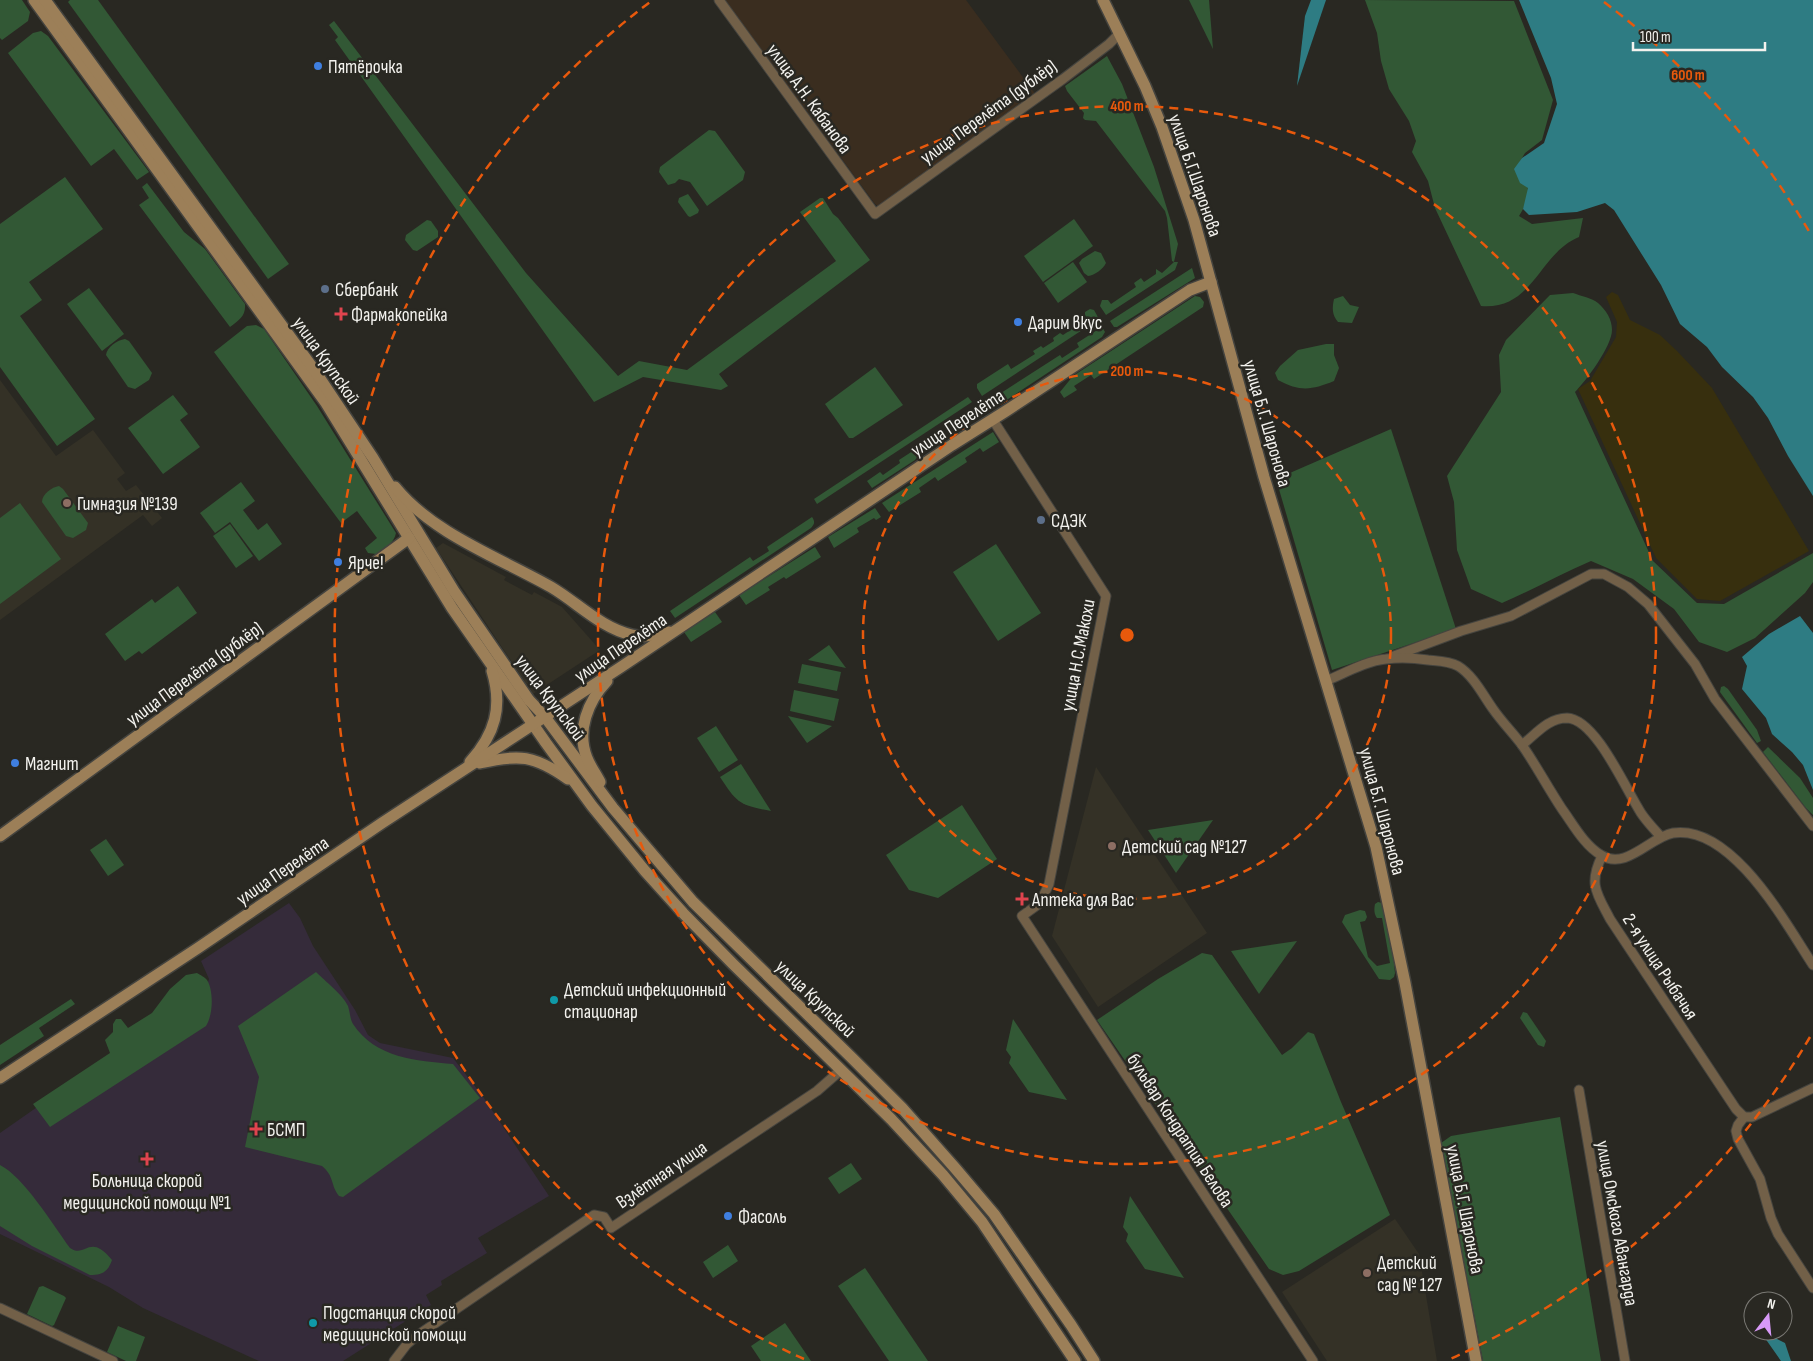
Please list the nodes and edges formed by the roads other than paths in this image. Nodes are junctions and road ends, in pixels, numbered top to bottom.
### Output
1 (34, 0) edge
2 (45, 0) edge
3 (719, 0) edge
4 (1103, 0) edge
5 (1120, 34) junction
6 (875, 214) joint
7 (1211, 282) junction
8 (993, 420) junction
9 (373, 458) junction
10 (409, 538) junction
11 (675, 630) junction
12 (1387, 659) junction
13 (488, 660) junction
14 (621, 667) junction
15 (1326, 681) junction
16 (544, 717) junction
17 (533, 725) junction
18 (1522, 746) junction
19 (464, 769) junction
20 (575, 784) junction
21 (613, 808) junction
22 (1813, 826) edge
23 (0, 836) edge
24 (1661, 837) junction
25 (1602, 856) junction
26 (1022, 916) joint
27 (1813, 965) edge
28 (852, 1058) junction
29 (840, 1070) junction
30 (0, 1078) edge
31 (1813, 1088) edge
32 (1579, 1090) dead end
33 (1744, 1116) junction
34 (1813, 1288) edge
35 (0, 1308) edge
36 (113, 1361) edge
37 (394, 1361) edge
38 (1075, 1361) edge
39 (1094, 1361) edge
40 (1313, 1361) edge
41 (1476, 1361) edge
42 (1625, 1361) edge

1 - 10 main road, улица Крупской
2 - 9 main road, улица Крупской
3 - 6 street, улица А.Н. Кабанова
4 - 5 main road, улица Б.Г.Шаронова
5 - 6 street, улица Перелёта (дублёр)
5 - 7 main road, улица Б.Г.Шаронова
7 - 8 main road, улица Перелёта
7 - 15 main road, улица Б.Г. Шаронова
8 - 11 main road, улица Перелёта
8 - 26 street, улица Н.С.Макохи
9 - 11 main road
9 - 16 main road, улица Крупской
10 - 13 main road, улица Крупской
10 - 23 main road, улица Перелёта (дублёр)
11 - 14 main road, улица Перелёта
12 - 15 street
12 - 18 street
12 - 22 street
13 - 17 main road, улица Крупской
13 - 19 main road
14 - 16 main road, улица Перелёта
14 - 21 main road
15 - 41 main road, улица Б.Г. Шаронова
16 - 17 main road, улица Перелёта
16 - 21 main road, улица Крупской
17 - 19 main road, улица Перелёта
17 - 20 main road, улица Крупской
18 - 24 street
18 - 25 street
19 - 20 main road
19 - 30 main road, улица Перелёта
20 - 29 main road, улица Крупской
21 - 28 main road, улица Крупской
24 - 25 street
24 - 27 street
25 - 33 street, 2-я улица Рыбачья
26 - 40 street, бульвар Кондратия Белова
28 - 29 main road, Взлётная улица
28 - 39 main road, улица Крупской
29 - 37 street, Взлётная улица
29 - 38 main road, улица Крупской
31 - 33 street
32 - 42 street, улица Омского Авангарда
33 - 34 street
35 - 36 street

